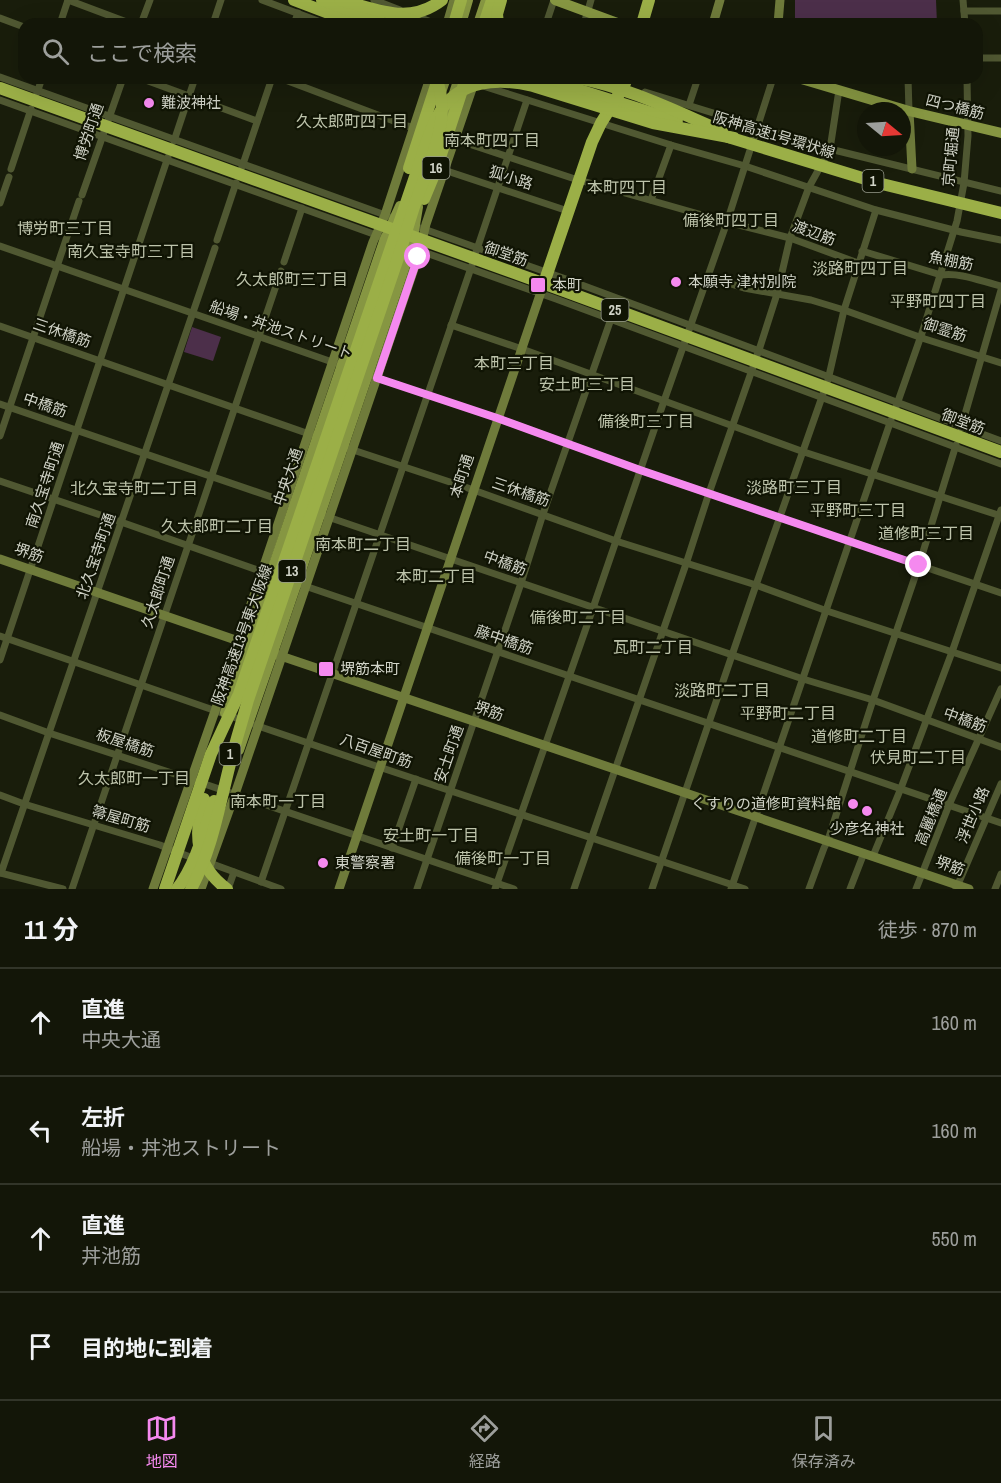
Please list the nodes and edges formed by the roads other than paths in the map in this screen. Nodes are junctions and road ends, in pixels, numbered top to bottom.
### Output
1 (68, 0) edge
2 (150, 0) edge
3 (221, 0) edge
4 (262, 0) edge
5 (294, 0) edge
6 (322, 0) edge
7 (340, 0) edge
8 (358, 0) edge
9 (374, 0) edge
10 (427, 0) edge
11 (442, 0) edge
12 (454, 0) edge
13 (461, 0) edge
14 (468, 0) edge
15 (486, 0) edge
16 (492, 0) edge
17 (502, 0) edge
18 (554, 0) edge
19 (591, 0) edge
20 (649, 0) edge
21 (720, 0) edge
22 (780, 0) edge
23 (963, 0) edge
24 (964, 11) junction
25 (1001, 11) edge
26 (588, 12) junction
27 (298, 13) junction
28 (0, 18) edge
29 (62, 18) edge
30 (116, 18) edge
31 (143, 18) edge
32 (215, 18) edge
33 (296, 18) edge
34 (311, 18) edge
35 (341, 18) edge
36 (370, 18) edge
37 (412, 18) edge
38 (414, 18) edge
39 (422, 18) edge
40 (449, 18) edge
41 (460, 18) edge
42 (462, 18) edge
43 (480, 18) edge
44 (486, 18) edge
45 (497, 18) edge
46 (548, 18) edge
47 (586, 18) edge
48 (604, 18) edge
49 (644, 18) edge
50 (715, 18) edge
51 (778, 18) edge
52 (965, 18) edge
53 (18, 25) edge
54 (983, 58) edge
55 (1001, 58) edge
56 (0, 76) edge
57 (40, 84) edge
58 (121, 84) edge
59 (156, 84) edge
60 (193, 84) edge
61 (270, 84) edge
62 (296, 84) edge
63 (428, 84) edge
64 (435, 84) edge
65 (439, 84) edge
66 (444, 84) edge
67 (456, 84) edge
68 (470, 84) edge
69 (471, 84) edge
70 (480, 84) edge
71 (485, 84) edge
72 (525, 84) edge
73 (560, 84) edge
74 (576, 84) edge
75 (600, 84) edge
76 (624, 84) edge
77 (631, 84) edge
78 (696, 84) edge
79 (771, 84) edge
80 (818, 84) edge
81 (908, 84) edge
82 (967, 84) edge
83 (0, 88) edge
84 (839, 90) junction
85 (189, 96) junction
86 (0, 100) edge
87 (34, 100) junction
88 (526, 100) junction
89 (879, 102) edge
90 (909, 102) edge
91 (627, 105) junction
92 (689, 105) junction
93 (911, 111) edge
94 (257, 121) junction
95 (601, 123) junction
96 (968, 125) junction
97 (106, 126) junction
98 (414, 127) junction
99 (757, 127) junction
100 (1001, 133) edge
101 (734, 138) junction
102 (455, 140) junction
103 (751, 140) junction
104 (671, 145) junction
105 (830, 148) junction
106 (171, 150) junction
107 (911, 150) edge
108 (508, 157) junction
109 (745, 166) junction
110 (11, 169) dead end
111 (912, 169) junction
112 (444, 170) junction
113 (239, 174) junction
114 (9, 177) dead end
115 (579, 179) junction
116 (964, 183) junction
117 (809, 187) junction
118 (497, 188) junction
119 (1001, 191) edge
120 (651, 200) junction
121 (0, 203) edge
122 (302, 208) junction
123 (876, 210) junction
124 (568, 211) junction
125 (1001, 213) edge
126 (727, 222) junction
127 (384, 223) junction
128 (954, 230) junction
129 (401, 232) junction
130 (421, 237) junction
131 (386, 238) junction
132 (790, 238) junction
133 (1001, 240) edge
134 (0, 246) edge
135 (862, 251) junction
136 (399, 252) junction
137 (474, 259) junction
138 (284, 262) dead end
139 (858, 263) junction
140 (57, 266) junction
141 (281, 271) dead end
142 (941, 275) junction
143 (708, 277) junction
144 (544, 284) junction
145 (1001, 288) edge
146 (125, 289) junction
147 (354, 292) junction
148 (777, 294) junction
149 (404, 309) junction
150 (614, 309) junction
151 (844, 310) junction
152 (192, 313) junction
153 (451, 325) junction
154 (0, 326) edge
155 (258, 336) junction
156 (687, 336) junction
157 (34, 337) junction
158 (920, 337) junction
159 (522, 349) junction
160 (981, 356) junction
161 (101, 360) junction
162 (755, 361) junction
163 (332, 363) junction
164 (1001, 363) edge
165 (591, 375) junction
166 (377, 378) junction
167 (168, 384) junction
168 (826, 387) junction
169 (428, 394) junction
170 (663, 401) junction
171 (0, 404) edge
172 (10, 407) junction
173 (235, 408) junction
174 (894, 413) junction
175 (497, 418) junction
176 (732, 426) junction
177 (78, 430) junction
178 (308, 434) junction
179 (0, 436) edge
180 (959, 436) junction
181 (1001, 441) edge
182 (567, 444) junction
183 (353, 450) junction
184 (804, 452) junction
185 (1001, 452) edge
186 (145, 453) junction
187 (1001, 464) edge
188 (403, 467) junction
189 (640, 470) junction
190 (874, 474) junction
191 (212, 476) junction
192 (0, 481) edge
193 (474, 490) junction
194 (709, 493) junction
195 (941, 496) junction
196 (55, 500) junction
197 (285, 502) junction
198 (543, 514) junction
199 (1000, 514) edge
200 (330, 517) junction
201 (780, 518) junction
202 (121, 522) junction
203 (380, 534) junction
204 (616, 541) junction
205 (850, 542) junction
206 (188, 545) junction
207 (451, 558) junction
208 (0, 559) edge
209 (686, 564) junction
210 (919, 565) junction
211 (31, 570) junction
212 (262, 572) junction
213 (521, 583) junction
214 (976, 584) junction
215 (756, 585) junction
216 (306, 587) junction
217 (98, 592) junction
218 (1001, 593) edge
219 (356, 604) junction
220 (593, 608) junction
221 (827, 610) junction
222 (165, 616) junction
223 (427, 629) junction
224 (662, 632) junction
225 (896, 633) junction
226 (4, 638) edge
227 (238, 641) junction
228 (498, 652) junction
229 (952, 652) junction
230 (732, 655) junction
231 (282, 656) junction
232 (0, 660) edge
233 (74, 662) junction
234 (1001, 668) edge
235 (333, 673) junction
236 (569, 676) junction
237 (803, 679) junction
238 (141, 686) junction
239 (1001, 689) edge
240 (243, 697) junction
241 (404, 698) junction
242 (873, 700) junction
243 (639, 701) junction
244 (215, 711) junction
245 (0, 715) edge
246 (926, 719) junction
247 (475, 722) junction
248 (709, 724) junction
249 (258, 726) junction
250 (49, 733) junction
251 (979, 739) junction
252 (309, 742) junction
253 (545, 746) junction
254 (1001, 747) edge
255 (779, 748) junction
256 (117, 755) junction
257 (380, 768) junction
258 (616, 769) junction
259 (850, 772) junction
260 (416, 779) junction
261 (191, 780) junction
262 (1001, 784) edge
263 (901, 788) junction
264 (451, 790) junction
265 (686, 792) junction
266 (0, 795) edge
267 (235, 795) junction
268 (24, 804) junction
269 (949, 805) junction
270 (285, 811) junction
271 (521, 814) junction
272 (756, 817) junction
273 (987, 818) junction
274 (1001, 823) edge
275 (94, 825) junction
276 (357, 836) junction
277 (592, 838) junction
278 (828, 840) junction
279 (168, 848) junction
280 (392, 848) junction
281 (868, 854) junction
282 (427, 860) junction
283 (662, 861) junction
284 (211, 864) junction
285 (234, 872) junction
286 (1, 873) edge
287 (923, 873) junction
288 (1001, 874) edge
289 (261, 882) junction
290 (496, 886) edge
291 (732, 887) edge
292 (957, 887) edge
293 (63, 889) edge
294 (72, 889) edge
295 (153, 889) edge
296 (165, 889) edge
297 (177, 889) edge
298 (188, 889) edge
299 (201, 889) edge
300 (227, 889) edge
301 (281, 889) edge
302 (339, 889) edge
303 (417, 889) edge
304 (514, 889) edge
305 (574, 889) edge
306 (652, 889) edge
307 (745, 889) edge
308 (809, 889) edge
309 (850, 889) edge
310 (916, 889) edge
311 (969, 889) edge
312 (994, 889) edge

1 - 29 street
1 - 30 street
2 - 31 street
3 - 32 street
4 - 27 street
5 - 35 highway
6 - 36 highway
7 - 11 highway
8 - 37 highway
9 - 38 street
10 - 39 street
12 - 40 street
13 - 41 highway
14 - 42 main road
15 - 43 main road
16 - 44 highway
17 - 45 highway
18 - 26 main road
18 - 46 street
19 - 26 street
20 - 49 highway
21 - 50 street
22 - 51 street
23 - 24 street
24 - 25 street
24 - 52 street
26 - 47 street
26 - 48 main road
27 - 33 street
27 - 34 street
28 - 53 street
54 - 55 street
56 - 87 street
57 - 87 street
58 - 97 street, 博労町通
59 - 85 street
60 - 85 street, 南久宝寺町通
61 - 94 street, 北久宝寺町通
62 - 98 street, 渡辺筋
63 - 98 street, 中央大通
64 - 136 highway, 16
65 - 136 highway, 13
66 - 296 main road, 中央大通
67 - 298 main road
68 - 136 highway, 16
69 - 102 street
70 - 136 highway, 1
71 - 88 street
72 - 101 highway, 1
73 - 91 highway, 阪神高速1号環状線 / 1
74 - 91 highway
75 - 103 highway
76 - 95 highway, 本町通
77 - 92 street
78 - 92 street
79 - 99 street
80 - 84 main road, 四つ橋筋
81 - 90 street
82 - 96 street, 京町堀通
83 - 87 highway, 御堂筋 / 25
84 - 89 main road, 四つ橋筋
84 - 105 street
85 - 94 street
85 - 106 street, 南久宝寺町通
86 - 87 street
87 - 97 highway, 御堂筋 / 25
87 - 110 street
88 - 95 street
88 - 108 street
91 - 101 highway, 阪神高速1号環状線 / 1
92 - 99 street
93 - 96 main road, 四つ橋筋
94 - 113 street, 北久宝寺町通
95 - 104 street
95 - 115 highway, 本町通
96 - 100 main road, 四つ橋筋
96 - 116 street, 京町堀通
97 - 106 highway, 御堂筋 / 25
97 - 140 street, 博労町通
98 - 102 street, 渡辺筋
98 - 127 street, 中央大通
99 - 103 street
99 - 105 street
101 - 103 highway, 阪神高速1号環状線 / 1
102 - 108 street, 渡辺筋
102 - 112 street
103 - 109 street
103 - 125 highway, 阪神高速1号環状線 / 1
104 - 109 street
104 - 120 street
105 - 111 street
105 - 117 street
106 - 113 highway, 御堂筋 / 25
106 - 146 street, 南久宝寺町通
107 - 111 street
108 - 115 street, 渡辺筋
108 - 118 street
109 - 117 street
109 - 126 street
111 - 116 street
112 - 118 street, 狐小路
112 - 130 street
113 - 122 street
113 - 127 highway, 御堂筋 / 25
113 - 152 street, 北久宝寺町通
114 - 121 street
115 - 120 street, 渡辺筋
115 - 124 highway, 本町通
116 - 119 street
116 - 128 street, 京町堀通
117 - 123 street
117 - 132 street
118 - 124 street, 狐小路
118 - 137 street
120 - 126 street, 渡辺筋
122 - 127 street
122 - 138 street
123 - 128 street
123 - 135 street
124 - 144 highway, 本町通
126 - 132 street, 渡辺筋
126 - 143 street
127 - 129 highway, 御堂筋 / 25
127 - 130 street
127 - 131 street
127 - 147 street, 中央大通
128 - 133 street
128 - 142 street, 京町堀通
129 - 130 highway, 御堂筋 / 25
129 - 131 street
129 - 136 street
130 - 136 street
130 - 137 highway, 御堂筋 / 25
130 - 149 street
131 - 136 street
132 - 139 street, 渡辺筋
132 - 148 street
134 - 140 street, 船場・丼池ストリート
135 - 139 street
135 - 142 street, 魚棚筋
136 - 240 highway, 阪神高速13号東大阪線 / 13
137 - 144 highway, 御堂筋 / 25
137 - 153 street
139 - 151 street
140 - 146 street, 船場・丼池ストリート
140 - 157 street, 博労町通
141 - 155 street, 久太郎町通
142 - 145 street, 魚棚筋
142 - 158 street, 京町堀通
143 - 148 street, 御霊筋
143 - 156 street
144 - 150 highway, 御堂筋 / 25
144 - 159 street, 本町通
145 - 160 street
146 - 152 street, 船場・丼池ストリート
146 - 161 street, 南久宝寺町通
147 - 149 street
147 - 163 street, 中央大通
148 - 151 street, 御霊筋
148 - 162 street
149 - 166 street
150 - 156 highway, 御堂筋 / 25
150 - 165 street, 安土町通
151 - 158 street, 御霊筋
151 - 168 street
152 - 155 street, 船場・丼池ストリート
152 - 167 street, 北久宝寺町通
153 - 159 street
153 - 169 street
154 - 157 street, 三休橋筋
155 - 163 street, 船場・丼池ストリート
155 - 173 street, 久太郎町通
156 - 162 highway, 御堂筋 / 25
156 - 170 street
157 - 161 street, 三休橋筋
157 - 172 street, 博労町通
158 - 160 street, 御霊筋
158 - 174 street, 京町堀通
159 - 165 street
159 - 175 street, 本町通
160 - 164 street, 御霊筋
160 - 180 street
161 - 167 street, 三休橋筋
161 - 177 street, 南久宝寺町通
162 - 168 highway, 御堂筋 / 25
162 - 176 street
163 - 166 street, 船場・丼池ストリート
163 - 178 street, 中央大通
165 - 170 street
165 - 182 street, 安土町通
166 - 169 street, 船場・丼池ストリート
166 - 183 street
167 - 173 street, 三休橋筋
167 - 186 street, 北久宝寺町通
168 - 174 highway, 御堂筋 / 25
168 - 184 street
169 - 175 street, 船場・丼池ストリート
169 - 188 street
170 - 176 street
170 - 189 street
171 - 172 street, 中橋筋
172 - 177 street, 中橋筋
172 - 179 street, 博労町通
173 - 178 street, 三休橋筋
173 - 191 street, 久太郎町通
174 - 180 highway, 御堂筋 / 25
174 - 190 street, 京町堀通
175 - 182 street, 船場・丼池ストリート
175 - 193 street, 本町通
176 - 184 street
176 - 194 street
177 - 186 street, 中橋筋
177 - 196 street, 南久宝寺町通
178 - 183 street, 三休橋筋
178 - 197 street, 中央大通
180 - 181 street
180 - 185 highway, 御堂筋 / 25
180 - 187 street
180 - 195 street
182 - 189 street, 船場・丼池ストリート
182 - 198 street, 安土町通
183 - 188 street, 三休橋筋
183 - 200 street
184 - 190 street
184 - 201 street
186 - 191 street, 中橋筋
186 - 202 street, 北久宝寺町通
188 - 193 street, 三休橋筋
188 - 203 street
189 - 194 street, 船場・丼池ストリート
189 - 204 street
190 - 195 street
190 - 205 street, 京町堀通
191 - 197 street, 中橋筋
191 - 206 street, 久太郎町通
192 - 196 street, 藤中橋筋
193 - 198 street, 三休橋筋
193 - 207 street, 本町通
194 - 201 street, 船場・丼池ストリート
194 - 209 street
195 - 199 street
195 - 210 street
196 - 202 street, 藤中橋筋
196 - 211 street, 南久宝寺町通
197 - 200 street, 中橋筋
197 - 212 street, 中央大通
198 - 204 street, 三休橋筋
198 - 213 street, 安土町通
199 - 214 street
200 - 203 street, 中橋筋
200 - 216 street
201 - 205 street, 船場・丼池ストリート
201 - 215 street
202 - 206 street, 藤中橋筋
202 - 217 street, 北久宝寺町通
203 - 207 street, 中橋筋
203 - 219 street
204 - 209 street, 三休橋筋
204 - 220 street
205 - 210 street, 船場・丼池ストリート
205 - 221 street, 京町堀通
206 - 212 street, 藤中橋筋
206 - 222 street, 久太郎町通
207 - 213 street, 中橋筋
207 - 223 street, 本町通
208 - 211 street, 堺筋
209 - 215 street, 三休橋筋
209 - 224 street
210 - 214 street, 船場・丼池ストリート
210 - 225 street
211 - 217 street, 堺筋
211 - 226 street, 南久宝寺町通
212 - 216 street, 藤中橋筋
212 - 227 street, 中央大通
213 - 220 street, 中橋筋
213 - 228 street, 安土町通
214 - 218 street, 船場・丼池ストリート
214 - 229 street
215 - 221 street, 三休橋筋
215 - 230 street
216 - 219 street, 藤中橋筋
216 - 231 street
217 - 222 street, 堺筋
217 - 233 street, 北久宝寺町通
219 - 223 street, 藤中橋筋
219 - 235 street
220 - 224 street, 中橋筋
220 - 236 street
221 - 225 street, 三休橋筋
221 - 237 street, 京町堀通
222 - 227 street, 堺筋
222 - 238 street, 久太郎町通
223 - 228 street, 藤中橋筋
223 - 241 street, 本町通
224 - 230 street, 中橋筋
224 - 243 street
225 - 229 street, 三休橋筋
225 - 242 street
226 - 232 street, 南久宝寺町通
226 - 233 street, 八百屋町筋
227 - 231 street, 堺筋
227 - 244 street, 中央大通
228 - 236 street, 藤中橋筋
228 - 247 street, 安土町通
229 - 234 street, 三休橋筋
229 - 246 street
230 - 237 street, 中橋筋
230 - 248 street
231 - 235 street, 堺筋
231 - 249 street
233 - 238 street, 八百屋町筋
233 - 250 street, 北久宝寺町通
235 - 241 street, 堺筋
235 - 252 street
236 - 243 street, 藤中橋筋
236 - 253 street
237 - 242 street, 中橋筋
237 - 255 street, 京町堀通
238 - 244 street, 八百屋町筋
238 - 256 street, 久太郎町通
239 - 251 street, 高麗橋通
240 - 296 highway, 阪神高速13号東大阪線 / 13
240 - 297 highway, 1
240 - 298 highway, 阪神高速13号東大阪線 / 13
240 - 300 highway, 13
241 - 247 street, 堺筋
241 - 257 street, 本町通
242 - 246 street, 中橋筋
242 - 259 street
243 - 248 street, 藤中橋筋
243 - 258 street
244 - 249 street, 八百屋町筋
244 - 261 street, 中央大通
245 - 250 street, 板屋橋筋
246 - 251 street, 中橋筋
246 - 263 street
247 - 253 street, 堺筋
247 - 264 street, 安土町通
248 - 255 street, 藤中橋筋
248 - 265 street
249 - 252 street, 八百屋町筋
249 - 267 street
250 - 256 street, 板屋橋筋
250 - 268 street, 北久宝寺町通
251 - 254 street, 中橋筋
251 - 269 street, 高麗橋通
252 - 257 street, 八百屋町筋
252 - 270 street
253 - 258 street, 堺筋
253 - 271 street
255 - 259 street, 藤中橋筋
255 - 272 street, 京町堀通
256 - 261 street, 板屋橋筋
256 - 275 street, 久太郎町通
257 - 260 street, 八百屋町筋
257 - 276 street, 本町通
258 - 265 street, 堺筋
258 - 277 street
259 - 263 street, 藤中橋筋
259 - 278 street
260 - 264 street, 八百屋町筋
260 - 280 street
261 - 267 street, 板屋橋筋
261 - 279 street, 中央大通
262 - 273 street, 浮世小路
263 - 269 street, 藤中橋筋
263 - 281 street
264 - 271 street, 八百屋町筋
264 - 282 street, 安土町通
265 - 272 street, 堺筋
265 - 283 street
266 - 268 street, 箒屋町筋
267 - 270 street, 板屋橋筋
267 - 284 street
268 - 275 street, 箒屋町筋
268 - 286 street, 北久宝寺町通
269 - 273 street, 藤中橋筋
269 - 287 street, 高麗橋通
270 - 276 street, 板屋橋筋
270 - 289 street
271 - 277 street, 八百屋町筋
271 - 290 street
272 - 278 street, 堺筋
272 - 291 street, 京町堀通
273 - 274 street, 藤中橋筋
273 - 292 street, 浮世小路
275 - 279 street, 箒屋町筋
275 - 294 street, 久太郎町通
276 - 280 street, 板屋橋筋
276 - 302 street, 本町通
277 - 283 street, 八百屋町筋
277 - 305 street
278 - 281 street, 堺筋
278 - 308 street
279 - 284 street, 箒屋町筋
279 - 295 street, 中央大通
280 - 282 street, 板屋橋筋
281 - 287 street, 堺筋
281 - 309 street
282 - 290 street, 板屋橋筋
282 - 303 street, 安土町通
283 - 291 street, 八百屋町筋
283 - 306 street
284 - 285 street, 箒屋町筋
284 - 299 street
285 - 289 street, 箒屋町筋
285 - 300 street
286 - 293 street
287 - 292 street, 堺筋
287 - 310 street, 高麗橋通
288 - 312 street
289 - 301 street, 箒屋町筋
290 - 304 street, 板屋橋筋
291 - 307 street, 八百屋町筋
292 - 311 street, 堺筋

